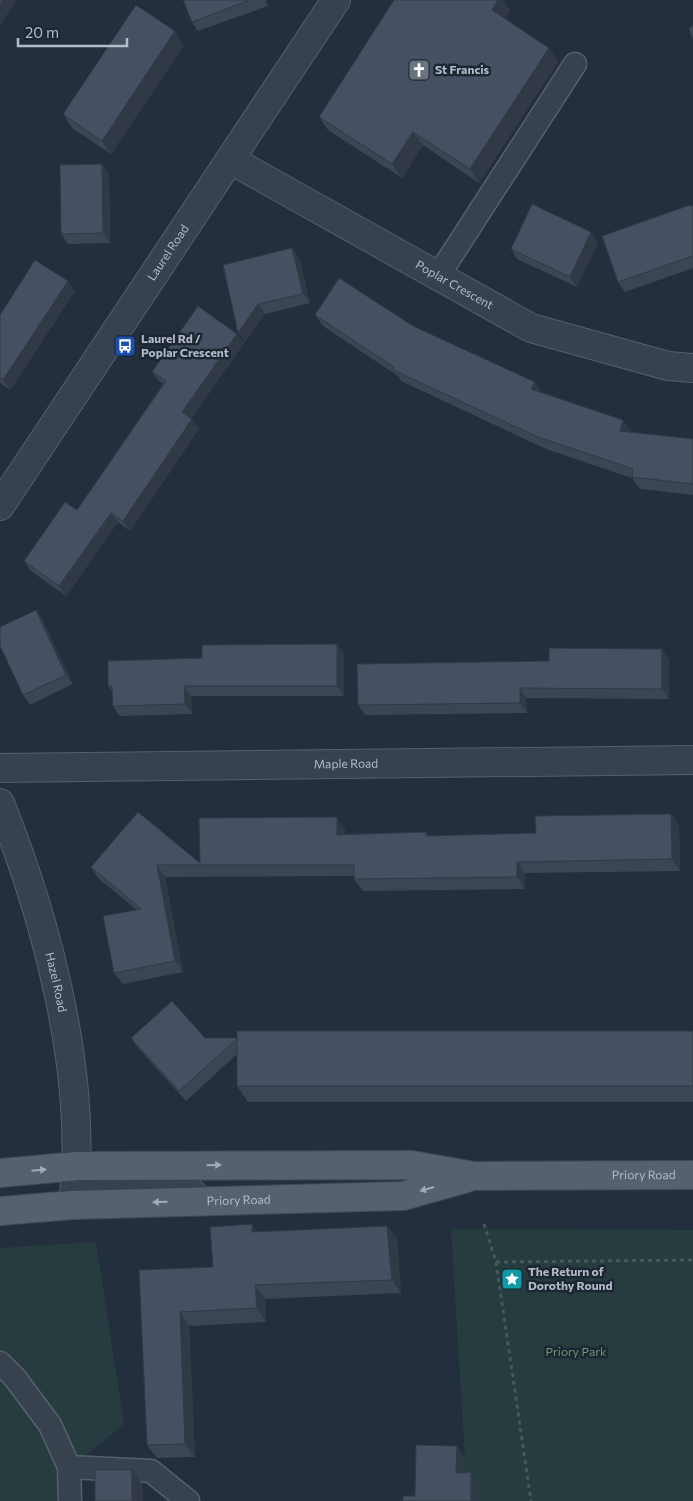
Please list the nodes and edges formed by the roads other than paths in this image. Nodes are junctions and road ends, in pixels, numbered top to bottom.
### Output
1 (336, 0) edge
2 (574, 64) dead end
3 (231, 160) junction
4 (438, 276) junction
5 (693, 368) edge
6 (0, 506) edge
7 (693, 760) edge
8 (0, 768) edge
9 (0, 804) edge
10 (78, 1166) junction
11 (0, 1173) edge
12 (693, 1175) edge
13 (474, 1176) junction
14 (200, 1201) junction
15 (73, 1204) junction
16 (0, 1211) edge
17 (0, 1364) edge
18 (69, 1467) junction
19 (70, 1501) edge
20 (188, 1501) edge

1 - 3 street, Laurel Road
2 - 4 lane
3 - 4 street, Poplar Crescent
3 - 6 street, Laurel Road
4 - 5 street, Poplar Crescent
7 - 8 street, Maple Road
9 - 10 street, Hazel Road
11 -> 10 main road, Priory Road
10 -> 13 main road, Priory Road
10 - 14 street
10 - 15 street, Hazel Road
12 - 13 main road, Priory Road
13 -> 14 main road, Priory Road
14 -> 15 main road, Priory Road
15 - 16 main road, Priory Road
17 - 18 lane
18 - 19 lane
18 - 20 lane

